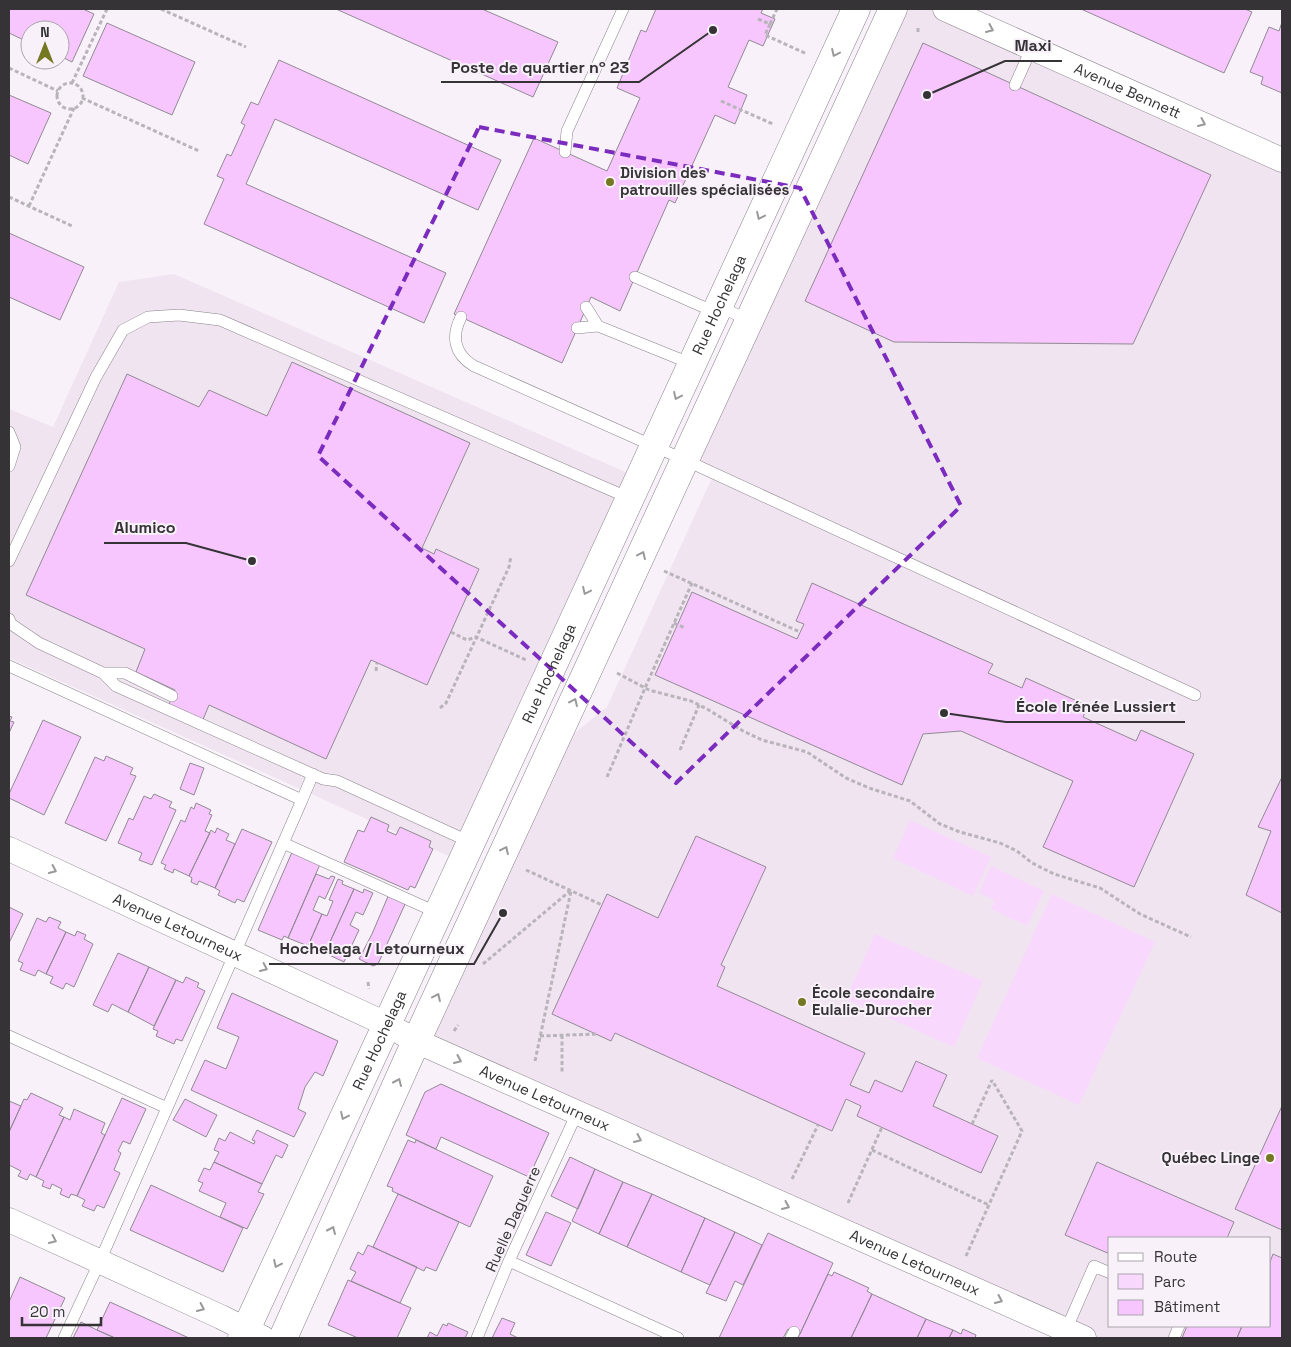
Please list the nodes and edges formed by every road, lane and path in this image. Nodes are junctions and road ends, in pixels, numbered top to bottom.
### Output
1 (107, 9) edge
2 (161, 9) edge
3 (622, 9) edge
4 (777, 9) edge
5 (856, 9) edge
6 (893, 9) edge
7 (945, 9) edge
8 (758, 19) dead end
9 (770, 24) junction
10 (246, 47) dead end
11 (1032, 47) junction
12 (807, 54) dead end
13 (9, 68) edge
14 (72, 83) junction
15 (1015, 85) dead end
16 (58, 91) junction
17 (82, 98) junction
18 (721, 101) dead end
19 (74, 108) junction
20 (774, 125) dead end
21 (200, 151) dead end
22 (565, 152) dead end
23 (1282, 160) edge
24 (9, 198) edge
25 (29, 206) junction
26 (72, 226) dead end
27 (635, 277) dead end
28 (586, 307) dead end
29 (717, 309) junction
30 (461, 317) dead end
31 (749, 321) junction
32 (598, 326) junction
33 (577, 328) dead end
34 (692, 364) junction
35 (9, 432) edge
36 (654, 446) junction
37 (686, 460) junction
38 (9, 466) edge
39 (629, 498) junction
40 (511, 556) dead end
41 (9, 561) edge
42 (664, 571) dead end
43 (692, 583) junction
44 (9, 619) edge
45 (674, 623) junction
46 (685, 628) dead end
47 (451, 632) dead end
48 (800, 632) dead end
49 (476, 637) junction
50 (527, 660) dead end
51 (377, 662) dead end
52 (9, 666) edge
53 (376, 671) dead end
54 (103, 673) junction
55 (617, 674) dead end
56 (645, 688) junction
57 (1194, 695) dead end
58 (172, 696) dead end
59 (699, 705) junction
60 (440, 708) dead end
61 (680, 750) dead end
62 (314, 774) junction
63 (607, 777) dead end
64 (302, 800) junction
65 (470, 842) junction
66 (283, 843) junction
67 (9, 849) edge
68 (526, 870) dead end
69 (571, 891) junction
70 (602, 905) dead end
71 (438, 913) junction
72 (1191, 937) dead end
73 (234, 954) junction
74 (482, 964) dead end
75 (386, 1024) junction
76 (458, 1025) dead end
77 (454, 1031) dead end
78 (597, 1034) dead end
79 (562, 1035) junction
80 (9, 1036) edge
81 (540, 1036) junction
82 (416, 1041) junction
83 (535, 1061) dead end
84 (562, 1073) dead end
85 (167, 1108) junction
86 (577, 1112) junction
87 (972, 1124) dead end
88 (818, 1125) dead end
89 (882, 1127) dead end
90 (872, 1150) junction
91 (792, 1179) dead end
92 (848, 1204) dead end
93 (989, 1205) junction
94 (9, 1220) edge
95 (966, 1256) dead end
96 (100, 1261) junction
97 (510, 1261) junction
98 (1108, 1272) edge
99 (1075, 1334) edge
100 (251, 1335) edge
101 (64, 1338) edge
102 (284, 1338) edge
103 (477, 1338) edge
104 (678, 1338) edge

1 - 14 path
2 - 10 path
3 - 22 lane
4 - 9 path
5 -> 29 main road, Rue Hochelaga
6 - 31 main road
7 -> 11 street, Avenue Bennett
8 - 9 path
9 - 12 path
11 - 15 lane
11 -> 23 street, Avenue Bennett
13 - 16 path
14 - 16 path
14 - 17 path
16 - 19 path
17 - 19 path
17 - 21 path
18 - 20 path
19 - 25 path
24 - 25 path
25 - 26 path
27 - 29 lane
28 - 32 lane
29 - 31 lane
29 - 34 main road, Rue Hochelaga
30 - 36 lane
31 - 37 main road
32 - 33 lane
32 - 34 lane
34 -> 36 main road, Rue Hochelaga
35 - 38 lane
36 - 37 lane
36 - 39 main road, Rue Hochelaga
37 - 57 lane
82 -> 37 main road
39 - 41 lane
39 -> 65 main road, Rue Hochelaga
40 - 49 path
42 - 43 path
43 - 45 path
43 - 48 path
44 - 54 lane
45 - 46 path
45 - 56 path
47 - 49 path
49 - 50 path
49 - 60 path
51 - 53 path
52 - 64 lane
54 - 58 lane
54 - 62 lane
55 - 56 path
56 - 59 path
56 - 63 path
59 - 61 path
59 - 72 path
62 - 64 lane
62 - 65 lane
64 - 66 lane
65 - 71 main road, Rue Hochelaga
66 - 71 lane
66 - 73 lane
67 -> 73 street, Avenue Letourneux
68 - 69 path
69 - 70 path
69 - 74 path
69 - 81 path
71 - 75 main road, Rue Hochelaga
73 -> 75 street, Avenue Letourneux
73 - 85 lane
75 - 82 street, Avenue Letourneux
75 -> 100 main road, Rue Hochelaga
76 - 77 path
78 - 79 path
79 - 81 path
79 - 84 path
80 - 85 lane
81 - 83 path
82 -> 86 street, Avenue Letourneux
102 -> 82 main road
85 - 96 lane
86 - 97 lane, Ruelle Daguerre
86 -> 99 street, Avenue Letourneux
87 - 93 path
88 - 91 path
89 - 90 path
90 - 92 path
90 - 93 path
93 - 95 path
94 -> 96 street
96 -> 100 street
96 - 101 lane
97 - 103 lane, Ruelle Daguerre
97 - 104 lane
98 - 99 lane

